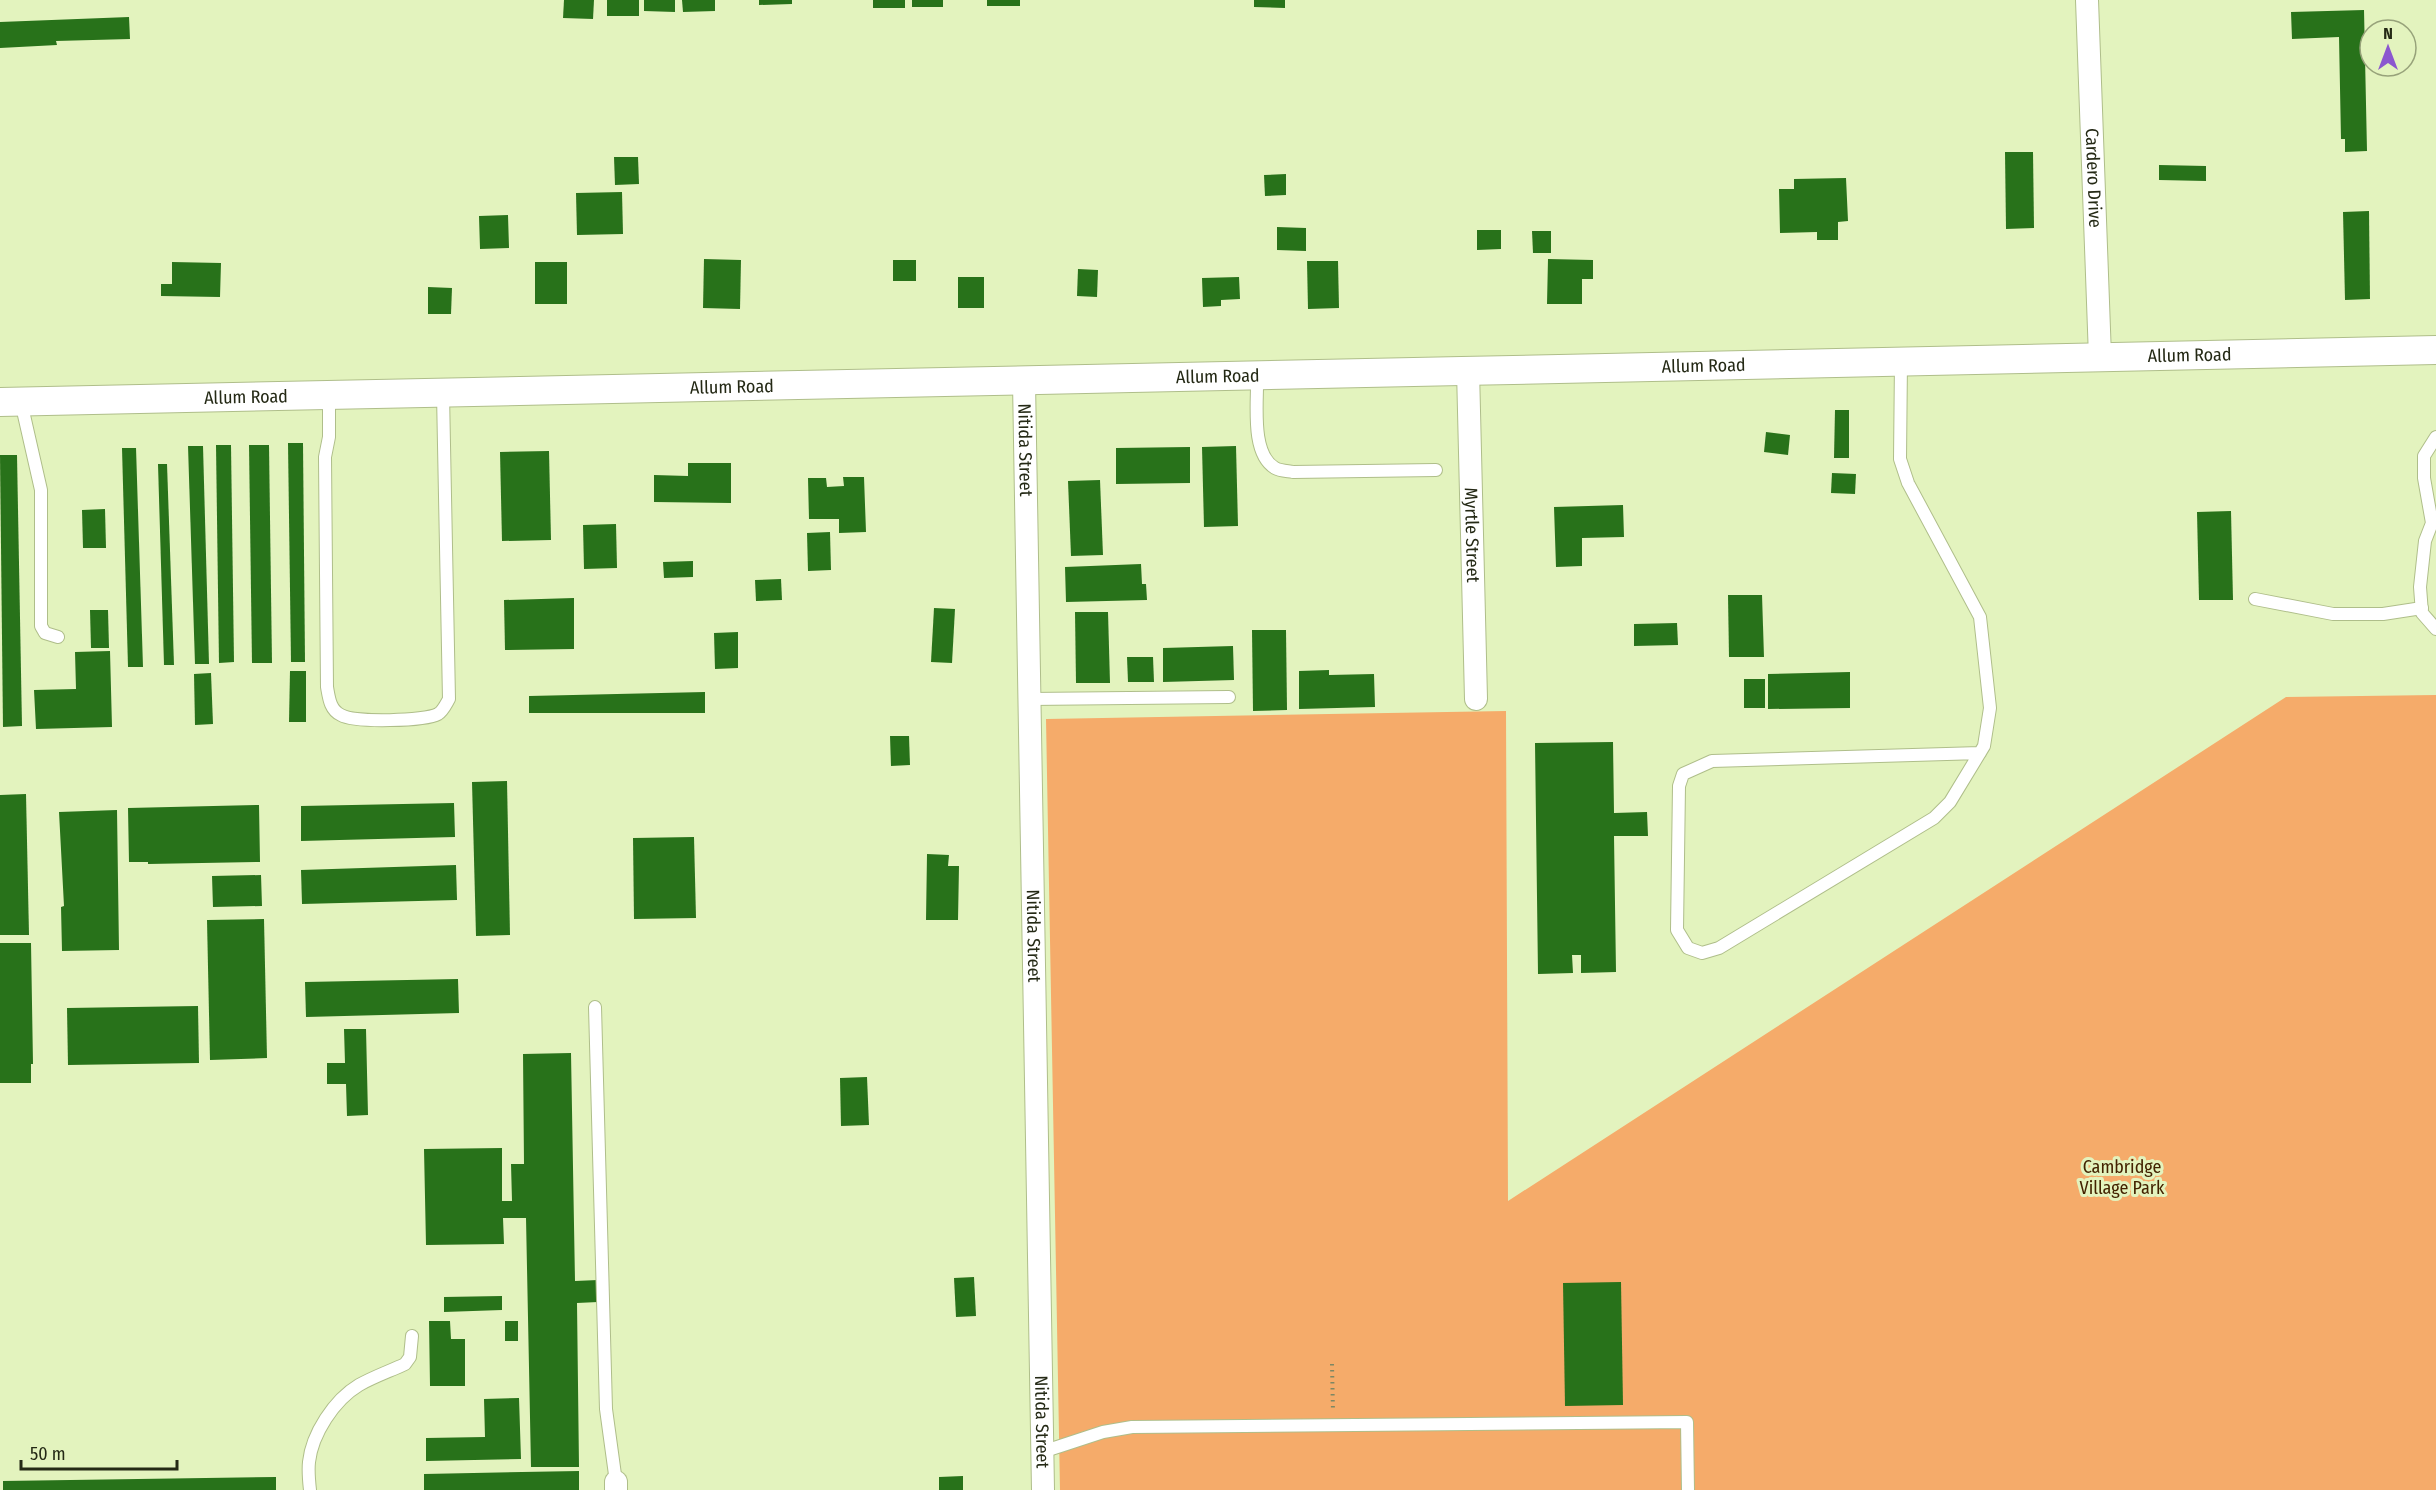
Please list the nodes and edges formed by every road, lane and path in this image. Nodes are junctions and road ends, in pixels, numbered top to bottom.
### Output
1 (2087, 0) edge
2 (2436, 350) edge
3 (2100, 357) junction
4 (1901, 362) junction
5 (1468, 370) junction
6 (1257, 376) junction
7 (1024, 382) junction
8 (443, 394) junction
9 (329, 396) junction
10 (10, 402) edge
11 (2436, 437) edge
12 (1436, 470) dead end
13 (2433, 530) edge
14 (2255, 599) dead end
15 (2422, 608) junction
16 (2436, 629) edge
17 (58, 637) dead end
18 (1229, 697) dead end
19 (1029, 699) junction
20 (1476, 699) dead end
21 (1980, 753) junction
22 (595, 1007) dead end
23 (412, 1336) dead end
24 (1332, 1364) dead end
25 (1333, 1425) junction
26 (1042, 1452) junction
27 (616, 1486) edge
28 (310, 1490) edge
29 (1043, 1490) edge
30 (1688, 1490) edge

1 - 3 street, Cardero Drive
2 - 3 street, Allum Road
3 - 4 street, Allum Road
4 - 5 street, Allum Road
4 - 21 lane
5 - 6 street, Allum Road
5 - 20 street, Myrtle Street
6 - 7 street, Allum Road
6 - 12 lane
7 - 8 street, Allum Road
7 - 19 street, Nitida Street
8 - 9 street, Allum Road
8 - 9 lane
9 - 10 street, Allum Road
10 - 17 lane
11 - 13 lane
13 - 15 lane
14 - 15 lane
15 - 16 lane
18 - 19 lane
19 - 26 street, Nitida Street
21 - 21 lane
22 - 27 lane
23 - 28 lane
24 - 25 path
25 - 26 lane
25 - 30 lane
26 - 29 street, Nitida Street

